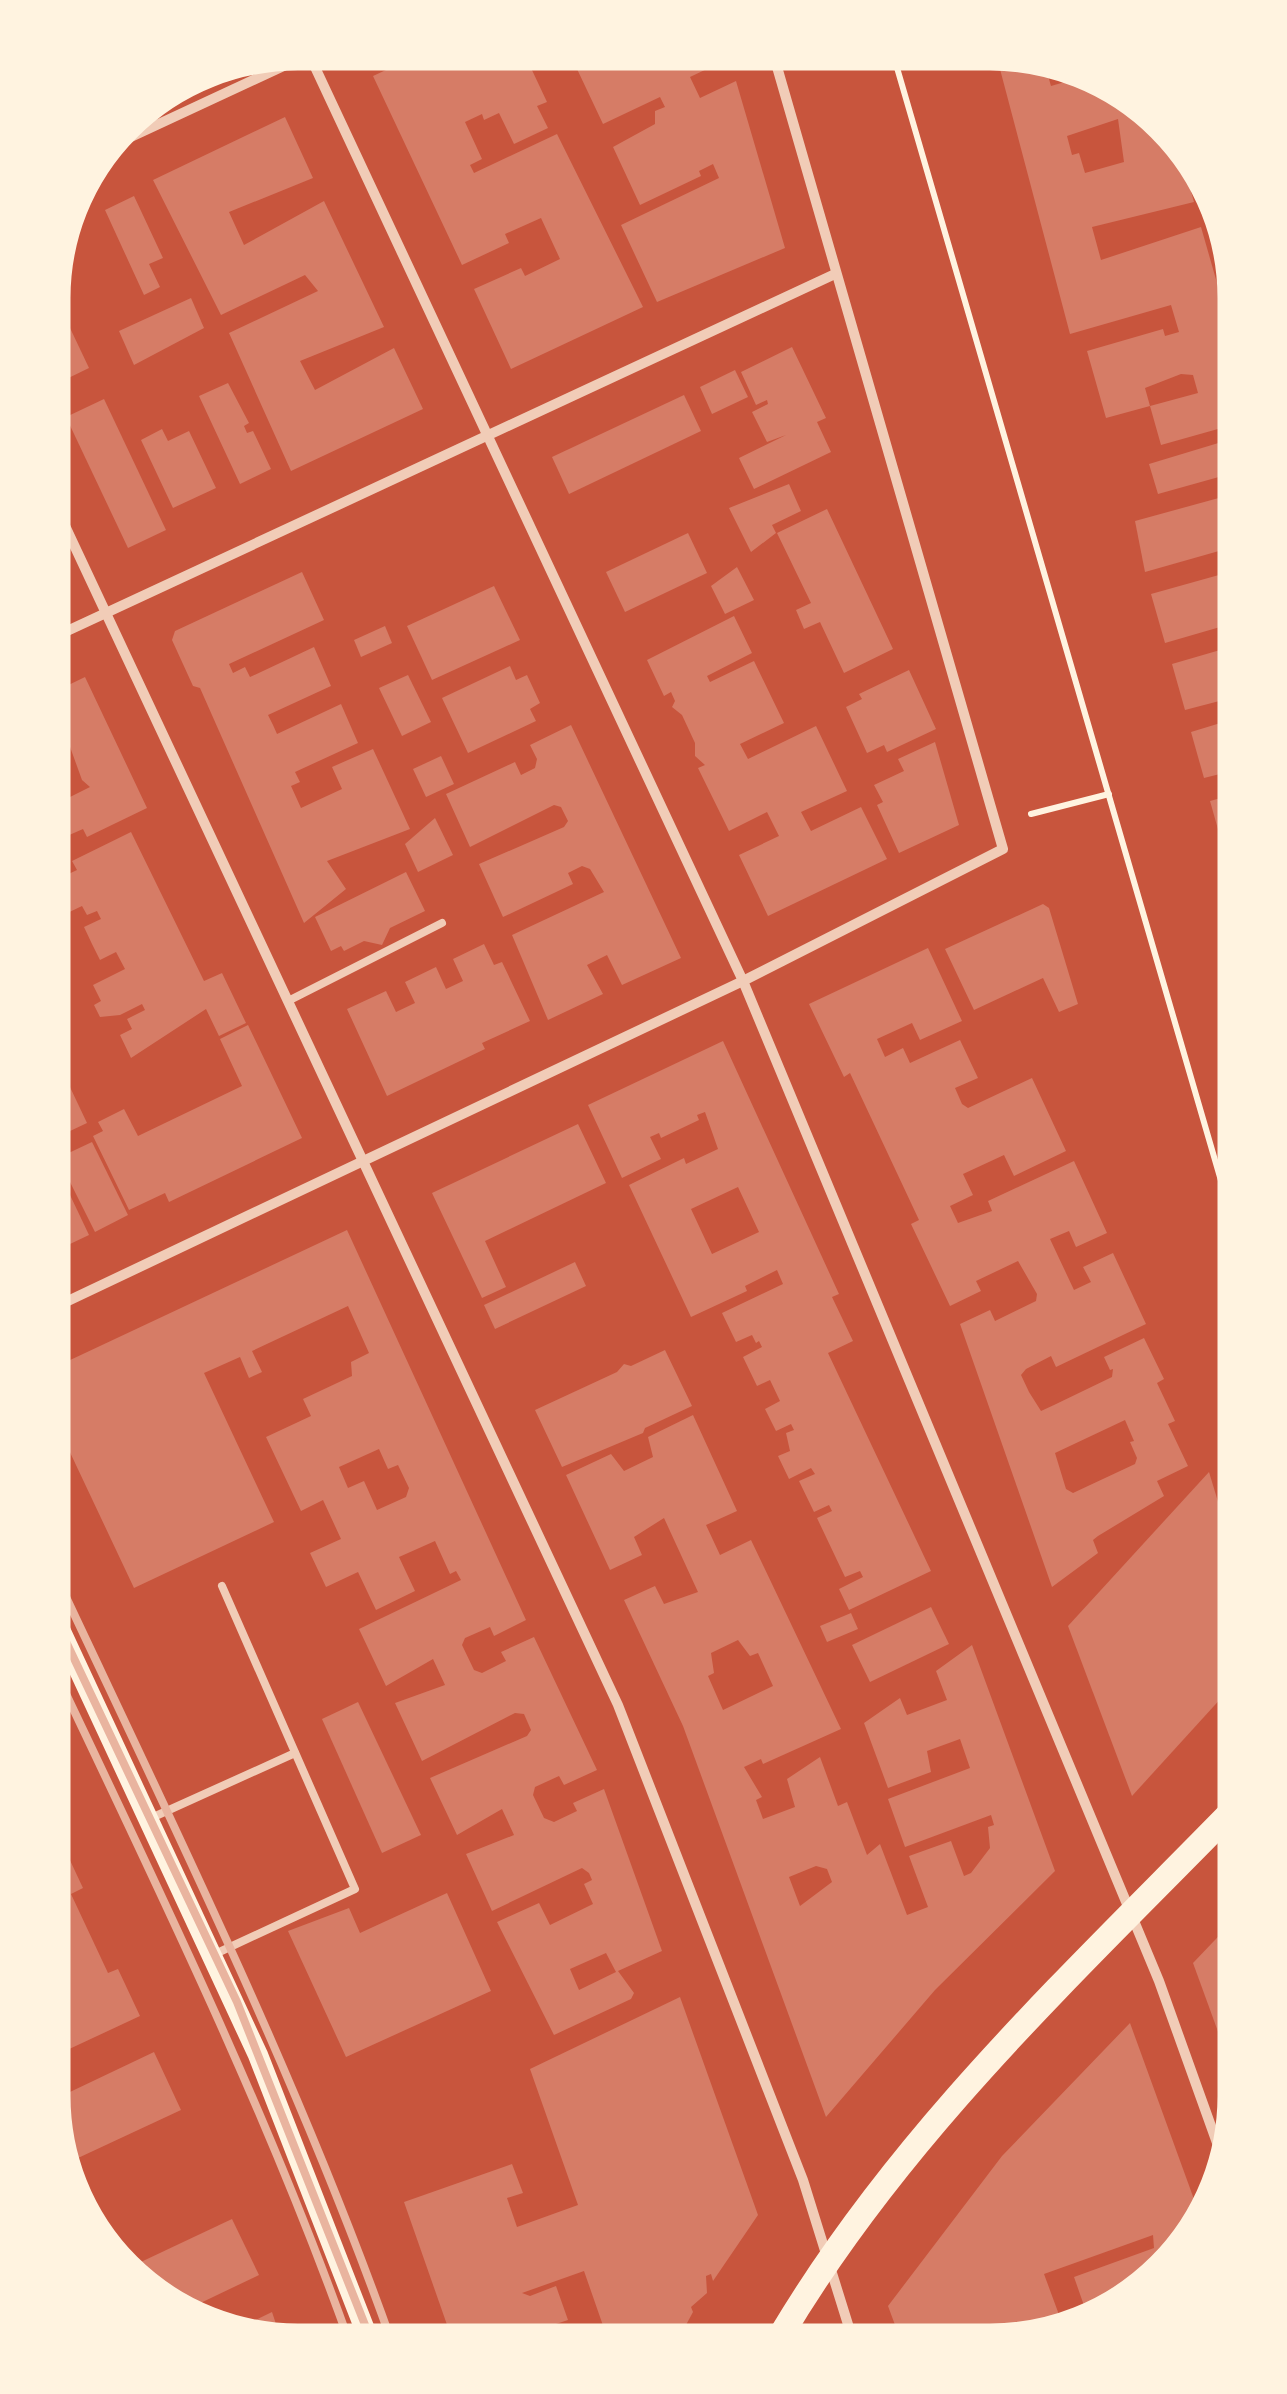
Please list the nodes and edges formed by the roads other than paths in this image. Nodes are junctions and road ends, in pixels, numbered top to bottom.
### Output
1 (319, 68) edge
2 (778, 68) edge
3 (274, 69) edge
4 (137, 134) edge
5 (835, 274) junction
6 (487, 434) junction
7 (68, 532) edge
8 (106, 612) junction
9 (68, 630) edge
10 (442, 923) dead end
11 (743, 981) junction
12 (288, 1001) junction
13 (362, 1159) junction
14 (68, 1301) edge
15 (222, 1586) dead end
16 (68, 1648) edge
17 (295, 1753) junction
18 (148, 1819) junction
19 (1219, 1824) edge
20 (1130, 1916) junction
21 (212, 1956) junction
22 (1215, 2139) edge
23 (827, 2260) junction
24 (365, 2326) edge
25 (787, 2326) edge
26 (848, 2326) edge

1 - 6 street
2 - 5 street
3 - 4 street
5 - 6 street
5 - 11 street
6 - 8 street
6 - 11 street
7 - 8 street
8 - 9 street
8 - 12 street
10 - 12 lane
11 - 13 street
11 - 20 street
12 - 13 street
13 - 14 street
13 - 23 street
15 - 17 lane
16 - 18 main road
17 - 18 lane
17 - 21 lane
18 - 21 main road
19 - 20 main road
20 - 22 street
20 - 23 main road
21 - 24 main road
23 - 25 main road
23 - 26 street

